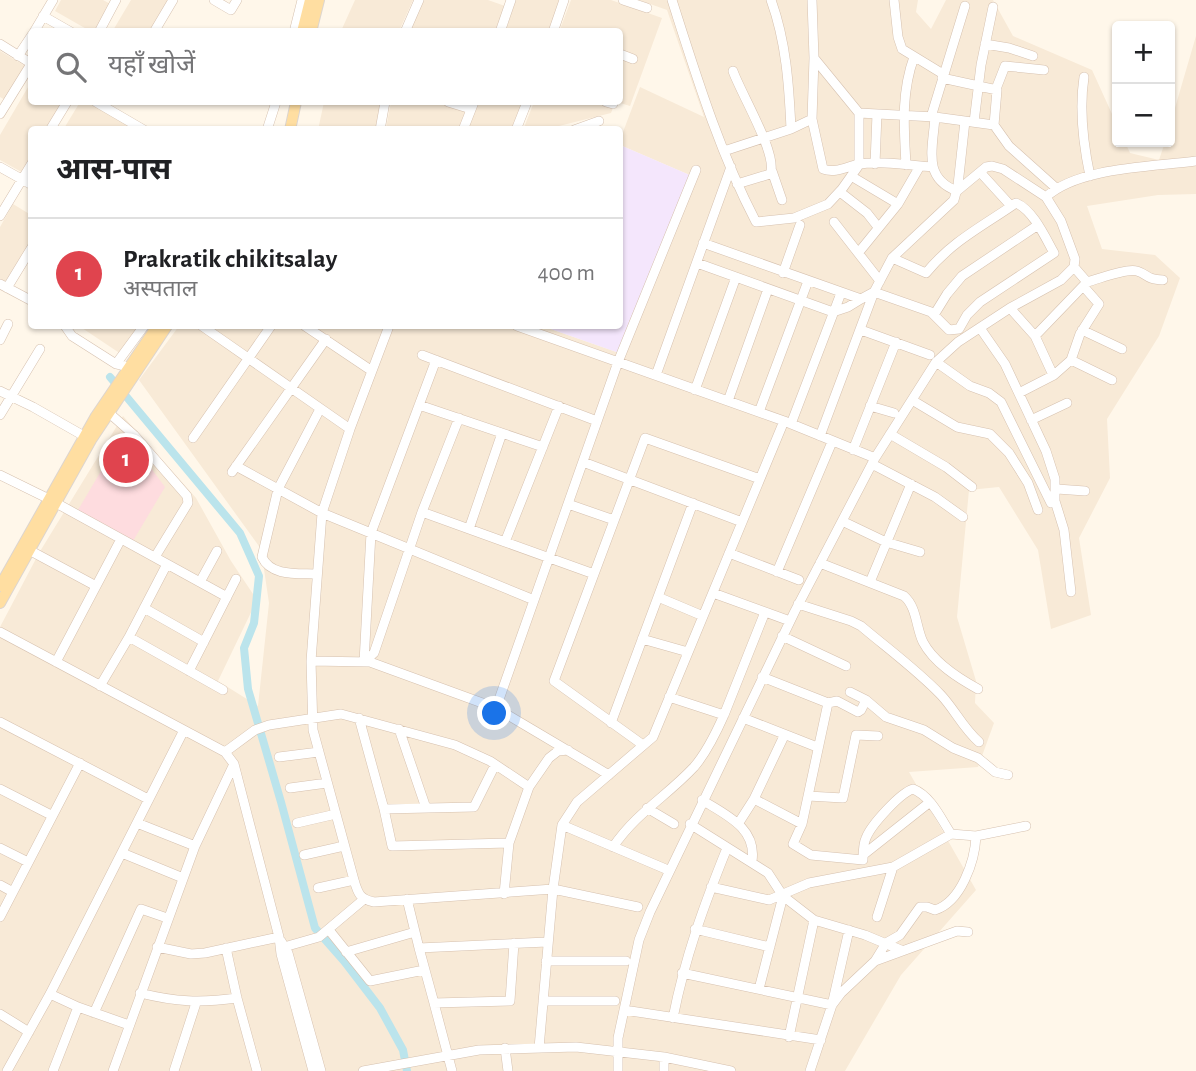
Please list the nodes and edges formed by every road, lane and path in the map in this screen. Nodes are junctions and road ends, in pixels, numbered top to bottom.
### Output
1 (53, 0) edge
2 (173, 0) edge
3 (214, 0) edge
4 (236, 0) edge
5 (302, 0) edge
6 (419, 0) edge
7 (564, 0) edge
8 (623, 0) edge
9 (672, 0) edge
10 (771, 0) edge
11 (894, 0) edge
12 (316, 1) edge
13 (507, 1) edge
14 (812, 1) edge
15 (112, 2) edge
16 (965, 6) dead end
17 (993, 7) dead end
18 (647, 8) dead end
19 (43, 16) junction
20 (36, 28) edge
21 (64, 28) edge
22 (101, 28) edge
23 (156, 28) edge
24 (295, 28) edge
25 (304, 28) edge
26 (313, 28) edge
27 (407, 28) edge
28 (501, 28) edge
29 (557, 28) edge
30 (28, 40) edge
31 (0, 44) edge
32 (985, 44) junction
33 (18, 55) junction
34 (623, 55) edge
35 (1033, 56) dead end
36 (914, 57) junction
37 (814, 58) junction
38 (633, 59) dead end
39 (28, 62) edge
40 (28, 68) edge
41 (1044, 70) dead end
42 (733, 71) dead end
43 (942, 76) junction
44 (1084, 77) dead end
45 (978, 85) junction
46 (996, 89) junction
47 (3, 103) edge
48 (65, 105) edge
49 (111, 105) edge
50 (275, 105) edge
51 (290, 105) edge
52 (295, 105) edge
53 (384, 105) edge
54 (472, 105) edge
55 (526, 105) edge
56 (859, 113) junction
57 (0, 114) edge
58 (877, 114) junction
59 (904, 116) junction
60 (933, 117) junction
61 (813, 119) junction
62 (598, 121) dead end
63 (970, 122) junction
64 (994, 125) junction
65 (52, 126) edge
66 (139, 126) edge
67 (269, 126) edge
68 (288, 126) edge
69 (289, 126) edge
70 (381, 126) edge
71 (464, 126) edge
72 (518, 126) edge
73 (585, 126) edge
74 (791, 129) junction
75 (764, 138) junction
76 (724, 151) junction
77 (1196, 161) edge
78 (859, 164) junction
79 (875, 164) junction
80 (906, 165) junction
81 (920, 166) junction
82 (0, 167) edge
83 (932, 167) junction
84 (28, 169) edge
85 (696, 170) dead end
86 (772, 171) junction
87 (980, 172) junction
88 (727, 176) junction
89 (851, 176) junction
90 (1090, 176) junction
91 (22, 179) junction
92 (28, 183) edge
93 (737, 184) junction
94 (1056, 188) junction
95 (840, 192) junction
96 (956, 195) junction
97 (1045, 197) junction
98 (4, 200) edge
99 (782, 201) dead end
100 (898, 204) junction
101 (1010, 206) junction
102 (0, 216) edge
103 (834, 222) dead end
104 (800, 225) dead end
105 (1038, 225) junction
106 (878, 227) junction
107 (704, 243) junction
108 (859, 252) junction
109 (28, 253) edge
110 (892, 258) junction
111 (696, 262) junction
112 (1074, 267) junction
113 (783, 273) junction
114 (736, 277) junction
115 (1163, 280) dead end
116 (808, 281) junction
117 (880, 281) junction
118 (1086, 284) junction
119 (4, 286) edge
120 (768, 289) junction
121 (874, 292) junction
122 (841, 293) junction
123 (28, 298) edge
124 (861, 299) junction
125 (801, 301) junction
126 (1010, 308) junction
127 (833, 312) junction
128 (934, 315) junction
129 (8, 324) dead end
130 (980, 328) junction
131 (67, 329) edge
132 (143, 329) edge
133 (155, 329) edge
134 (164, 329) edge
135 (206, 329) edge
136 (269, 329) edge
137 (310, 329) edge
138 (388, 329) edge
139 (525, 329) edge
140 (861, 330) junction
141 (1082, 330) junction
142 (1035, 337) junction
143 (0, 340) edge
144 (326, 340) junction
145 (896, 342) junction
146 (40, 349) dead end
147 (1122, 349) dead end
148 (422, 355) dead end
149 (248, 358) junction
150 (933, 358) junction
151 (436, 360) junction
152 (1071, 360) junction
153 (618, 362) junction
154 (126, 370) junction
155 (372, 371) junction
156 (656, 375) junction
157 (1053, 375) junction
158 (1112, 380) dead end
159 (291, 388) junction
160 (695, 390) junction
161 (0, 391) edge
162 (1019, 393) junction
163 (11, 396) junction
164 (912, 400) junction
165 (728, 401) junction
166 (1067, 403) dead end
167 (419, 405) junction
168 (559, 406) junction
169 (870, 406) junction
170 (107, 409) junction
171 (320, 409) junction
172 (759, 412) junction
173 (894, 413) dead end
174 (0, 415) edge
175 (459, 418) junction
176 (1031, 420) junction
177 (597, 421) junction
178 (788, 423) junction
179 (349, 429) junction
180 (502, 433) junction
181 (890, 434) junction
182 (84, 436) junction
183 (820, 436) junction
184 (193, 438) dead end
185 (832, 442) junction
186 (543, 447) junction
187 (853, 450) junction
188 (872, 458) junction
189 (583, 461) junction
190 (0, 475) edge
191 (760, 479) junction
192 (630, 480) junction
193 (911, 484) junction
194 (972, 487) dead end
195 (278, 489) junction
196 (1057, 489) junction
197 (1085, 491) dead end
198 (52, 501) junction
199 (1055, 501) junction
200 (692, 503) junction
201 (568, 504) junction
202 (1038, 510) dead end
203 (422, 512) junction
204 (322, 513) junction
205 (963, 517) dead end
206 (614, 520) junction
207 (842, 521) junction
208 (742, 522) junction
209 (469, 529) junction
210 (371, 533) junction
211 (121, 539) junction
212 (886, 541) junction
213 (506, 542) junction
214 (410, 549) junction
215 (29, 550) junction
216 (217, 551) dead end
217 (920, 552) dead end
218 (729, 553) junction
219 (155, 557) junction
220 (549, 557) junction
221 (820, 563) junction
222 (167, 564) junction
223 (777, 572) junction
224 (317, 574) junction
225 (594, 574) junction
226 (236, 579) dead end
227 (799, 580) dead end
228 (200, 582) junction
229 (870, 582) junction
230 (0, 586) edge
231 (96, 586) junction
232 (1071, 592) dead end
233 (713, 593) junction
234 (227, 597) junction
235 (658, 597) junction
236 (534, 600) junction
237 (0, 603) edge
238 (798, 604) junction
239 (144, 608) junction
240 (765, 612) junction
241 (703, 616) junction
242 (785, 619) junction
243 (0, 632) edge
244 (782, 636) junction
245 (129, 637) junction
246 (642, 639) junction
247 (204, 642) junction
248 (688, 652) junction
249 (311, 661) junction
250 (56, 662) junction
251 (364, 662) junction
252 (846, 666) dead end
253 (189, 671) junction
254 (762, 677) junction
255 (100, 686) junction
256 (223, 690) dead end
257 (978, 690) dead end
258 (850, 692) dead end
259 (669, 697) junction
260 (866, 700) junction
261 (828, 703) junction
262 (496, 708) junction
263 (724, 715) junction
264 (313, 717) junction
265 (359, 718) junction
266 (743, 719) junction
267 (0, 722) edge
268 (611, 723) junction
269 (399, 729) junction
270 (183, 732) junction
271 (784, 736) junction
272 (878, 736) dead end
273 (979, 742) dead end
274 (643, 746) junction
275 (817, 747) junction
276 (568, 750) junction
277 (225, 752) junction
278 (319, 752) junction
279 (279, 757) dead end
280 (79, 763) junction
281 (234, 764) junction
282 (495, 765) junction
283 (609, 775) junction
284 (1008, 775) dead end
285 (327, 783) junction
286 (529, 787) junction
287 (290, 788) dead end
288 (0, 789) edge
289 (808, 796) junction
290 (148, 799) junction
291 (754, 799) junction
292 (702, 800) junction
293 (930, 802) junction
294 (426, 808) junction
295 (647, 808) junction
296 (384, 809) junction
297 (336, 814) junction
298 (51, 815) junction
299 (138, 823) junction
300 (297, 823) dead end
301 (674, 824) dead end
302 (690, 824) junction
303 (738, 824) junction
304 (802, 824) junction
305 (562, 825) junction
306 (1027, 826) dead end
307 (951, 834) junction
308 (976, 836) junction
309 (509, 843) junction
310 (195, 846) junction
311 (344, 846) junction
312 (613, 847) junction
313 (0, 848) edge
314 (727, 848) junction
315 (122, 853) junction
316 (304, 855) dead end
317 (863, 855) junction
318 (752, 861) junction
319 (28, 862) junction
320 (893, 867) junction
321 (663, 868) junction
322 (183, 877) junction
323 (354, 880) junction
324 (0, 885) edge
325 (711, 887) junction
326 (318, 888) dead end
327 (553, 889) junction
328 (13, 892) junction
329 (504, 894) junction
330 (783, 896) junction
331 (407, 899) junction
332 (363, 900) junction
333 (638, 907) dead end
334 (0, 917) edge
335 (877, 917) dead end
336 (167, 918) junction
337 (814, 920) junction
338 (695, 929) junction
339 (849, 930) junction
340 (415, 932) junction
341 (968, 932) dead end
342 (324, 933) junction
343 (279, 937) junction
344 (547, 942) junction
345 (514, 943) junction
346 (886, 943) junction
347 (157, 947) junction
348 (284, 947) junction
349 (770, 947) junction
350 (226, 948) junction
351 (419, 948) junction
352 (901, 950) junction
353 (346, 952) junction
354 (546, 961) junction
355 (626, 961) dead end
356 (875, 961) junction
357 (424, 970) junction
358 (682, 973) junction
359 (759, 989) junction
360 (140, 993) junction
361 (50, 995) junction
362 (237, 998) junction
363 (796, 998) junction
364 (543, 1001) junction
365 (615, 1001) dead end
366 (196, 1003) junction
367 (433, 1003) junction
368 (832, 1005) junction
369 (78, 1007) junction
370 (624, 1010) junction
371 (94, 1013) junction
372 (0, 1014) edge
373 (673, 1018) junction
374 (129, 1025) junction
375 (29, 1032) junction
376 (789, 1037) junction
377 (821, 1041) junction
378 (505, 1048) junction
379 (539, 1048) junction
380 (612, 1051) junction
381 (448, 1055) junction
382 (664, 1058) junction
383 (7, 1071) edge
384 (53, 1071) edge
385 (113, 1071) edge
386 (174, 1071) edge
387 (257, 1071) edge
388 (313, 1071) edge
389 (321, 1071) edge
390 (363, 1071) edge
391 (452, 1071) edge
392 (508, 1071) edge
393 (618, 1071) edge
394 (664, 1071) edge
395 (731, 1071) edge
396 (810, 1071) edge

1 - 19 street
2 - 23 street
3 - 4 street
5 - 24 street
6 - 27 street
7 - 29 street
8 - 18 street
9 - 76 street
10 - 74 street
11 - 36 street
12 - 25 main road
12 - 26 main road
13 - 28 street
14 - 37 street
15 - 22 street
16 - 43 street
17 - 32 street
19 - 20 street
19 - 21 street
30 - 33 street
31 - 33 street
32 - 35 street
32 - 45 street
33 - 39 street
34 - 38 street
36 - 43 street
36 - 59 street
37 - 56 street
37 - 61 street
40 - 47 street
41 - 46 street
42 - 75 street
43 - 45 street
43 - 60 street
44 - 90 street
45 - 46 street
45 - 63 street
46 - 64 street
47 - 57 street
48 - 65 street
49 - 66 street
50 - 67 street
51 - 68 main road
52 - 69 main road
53 - 70 street
54 - 71 street
55 - 72 street
56 - 58 street
56 - 78 street
58 - 59 street
58 - 79 street
59 - 60 street
59 - 80 street
60 - 63 street
60 - 83 street
61 - 74 street
61 - 78 street
62 - 73 street
63 - 64 street
63 - 96 street
64 - 94 street
74 - 75 street
75 - 76 street
75 - 86 street
76 - 88 street
77 - 90 street
78 - 79 street
78 - 89 street
79 - 80 street
80 - 81 street
81 - 83 street
81 - 100 street
82 - 91 street
83 - 96 street
84 - 91 street
85 - 153 street
86 - 93 street
86 - 99 street
87 - 96 street
87 - 97 street
87 - 101 street
88 - 93 street
88 - 107 street
89 - 95 street
89 - 100 street
90 - 94 street
91 - 92 street
91 - 98 street
93 - 95 street
94 - 97 street
95 - 106 street
96 - 110 street
97 - 112 street
98 - 102 street
100 - 106 street
101 - 105 street
101 - 110 street
103 - 108 street
104 - 113 street
105 - 128 street
105 - 128 street
106 - 108 street
107 - 111 street
107 - 113 street
108 - 117 street
109 - 119 street
110 - 117 street
111 - 114 street
111 - 156 street
112 - 118 street
112 - 126 street
113 - 116 street
114 - 120 street
114 - 160 street
115 - 118 street
116 - 122 street
116 - 125 street
117 - 121 street
118 - 141 street
118 - 142 street
119 - 123 street
120 - 125 street
120 - 165 street
121 - 124 street
121 - 128 street
121 - 140 street
122 - 124 street
122 - 127 street
124 - 127 street
125 - 127 street
125 - 172 street
126 - 130 street
126 - 142 street
127 - 178 street
129 - 143 street
130 - 150 street
130 - 162 street
131 - 154 street
132 - 154 street
133 - 154 main road
134 - 154 main road
135 - 149 street
136 - 149 street
137 - 144 street
138 - 155 street
139 - 153 street
140 - 145 street
140 - 183 street
141 - 147 street
141 - 152 street
142 - 157 street
144 - 155 street
144 - 159 street
145 - 150 street
145 - 169 street
146 - 163 street
148 - 151 street
149 - 159 street
149 - 184 street
150 - 164 street
150 - 199 street
151 - 167 street
151 - 168 street
152 - 157 street
152 - 158 street
153 - 156 street
153 - 177 street
154 - 170 main road
155 - 179 street
156 - 160 street
157 - 162 street
159 - 171 street
159 - 195 street
160 - 165 street
161 - 163 street
162 - 176 street
163 - 174 street
163 - 182 street
164 - 181 street
164 - 202 street
165 - 172 street
166 - 176 street
167 - 175 street
167 - 210 street
168 - 177 street
168 - 186 street
169 - 173 street
169 - 187 street
170 - 182 main road
170 - 198 main road
170 - 219 street
171 - 179 street
171 - 195 street
172 - 178 street
175 - 180 street
175 - 203 street
176 - 196 street
177 - 189 street
178 - 183 street
178 - 191 street
179 - 204 street
180 - 186 street
180 - 209 street
181 - 188 street
181 - 194 street
182 - 198 main road
183 - 185 street
185 - 187 street
185 - 223 street
186 - 213 street
187 - 188 street
188 - 193 street
188 - 207 street
189 - 192 street
189 - 201 street
190 - 198 street
191 - 192 street
191 - 208 street
192 - 200 street
192 - 206 street
193 - 205 street
193 - 212 street
195 - 204 street
195 - 224 street
196 - 197 street
196 - 199 street
198 - 211 street
198 - 215 main road
198 - 230 main road
199 - 232 street
200 - 208 street
200 - 235 street
201 - 206 street
201 - 220 street
203 - 209 street
203 - 214 street
204 - 210 street
204 - 224 street
206 - 225 street
207 - 212 street
207 - 221 street
208 - 218 street
209 - 213 street
210 - 214 street
210 - 251 street
211 - 219 street
211 - 231 street
212 - 217 street
212 - 229 street
213 - 220 street
214 - 236 street
214 - 251 street
215 - 231 street
215 - 237 main road
216 - 228 street
218 - 223 street
218 - 233 street
219 - 222 street
220 - 225 street
220 - 236 street
221 - 229 street
221 - 238 street
222 - 228 street
222 - 239 street
223 - 227 street
224 - 249 street
225 - 268 street
226 - 234 street
228 - 234 street
229 - 257 street
231 - 250 street
233 - 240 street
233 - 241 street
234 - 247 street
235 - 241 street
235 - 246 street
236 - 262 street
238 - 242 street
238 - 273 street
239 - 245 street
239 - 247 street
240 - 242 street
240 - 263 street
241 - 248 street
242 - 244 street
243 - 250 street
244 - 252 street
244 - 254 street
245 - 253 street
245 - 255 street
246 - 248 street
246 - 268 street
247 - 253 street
248 - 259 street
249 - 251 street
249 - 264 street
250 - 255 street
251 - 262 street
253 - 256 street
254 - 261 street
254 - 266 street
255 - 270 street
258 - 260 street
259 - 263 street
259 - 274 street
260 - 261 street
260 - 284 street
261 - 275 street
262 - 276 street
263 - 295 street
264 - 265 street
264 - 277 street
264 - 278 street
265 - 269 street
265 - 296 street
266 - 271 street
266 - 292 street
267 - 280 street
268 - 274 street
269 - 282 street
269 - 294 street
270 - 277 street
270 - 290 street
271 - 275 street
271 - 291 street
272 - 289 street
274 - 283 street
275 - 289 street
276 - 283 street
276 - 286 street
277 - 281 street
278 - 279 street
278 - 285 street
280 - 290 street
280 - 298 street
281 - 310 street
281 - 343 street
282 - 286 street
282 - 294 street
283 - 305 street
285 - 287 street
285 - 297 street
286 - 309 street
288 - 298 street
289 - 304 street
290 - 299 street
291 - 303 street
291 - 304 street
292 - 302 street
292 - 303 street
293 - 307 street
293 - 317 street
293 - 317 street
294 - 296 street
295 - 301 street
295 - 312 street
296 - 309 street
297 - 300 street
297 - 311 street
298 - 319 street
299 - 310 street
299 - 315 street
302 - 314 street
302 - 321 street
303 - 318 street
304 - 317 street
305 - 312 street
305 - 327 street
306 - 308 street
307 - 308 street
307 - 320 street
308 - 346 street
309 - 329 street
310 - 322 street
311 - 316 street
311 - 323 street
312 - 321 street
313 - 319 street
314 - 318 street
314 - 325 street
315 - 322 street
315 - 361 street
318 - 330 street
319 - 328 street
320 - 330 street
320 - 335 street
321 - 370 street
322 - 336 street
323 - 326 street
323 - 332 street
324 - 328 street
325 - 330 street
325 - 338 street
327 - 329 street
327 - 333 street
327 - 344 street
328 - 334 street
329 - 331 street
330 - 337 street
330 - 349 street
331 - 332 street
331 - 340 street
332 - 342 street
336 - 347 street
336 - 371 street
337 - 339 street
337 - 363 street
338 - 349 street
338 - 358 street
339 - 346 street
339 - 368 street
340 - 351 street
340 - 353 street
341 - 352 street
342 - 348 street
342 - 353 street
343 - 348 street
343 - 350 street
343 - 388 street
344 - 345 street
344 - 354 street
345 - 351 street
345 - 367 street
346 - 352 street
346 - 356 street
347 - 350 street
347 - 360 street
348 - 389 street
349 - 359 street
350 - 362 street
351 - 357 street
352 - 356 street
353 - 357 street
354 - 355 street
354 - 364 street
356 - 368 street
357 - 367 street
358 - 359 street
358 - 373 street
359 - 363 street
360 - 366 street
360 - 374 street
361 - 369 street
361 - 375 street
362 - 366 street
362 - 387 street
363 - 368 street
363 - 376 street
364 - 365 street
364 - 379 street
366 - 386 street
367 - 381 street
368 - 377 street
369 - 371 street
369 - 384 street
370 - 373 street
370 - 380 street
371 - 374 street
372 - 375 street
373 - 376 street
374 - 385 street
375 - 383 street
376 - 377 street
377 - 396 street
378 - 379 street
378 - 381 street
378 - 392 street
379 - 380 street
380 - 382 street
380 - 393 street
381 - 390 street
381 - 391 street
382 - 394 street
382 - 395 street

